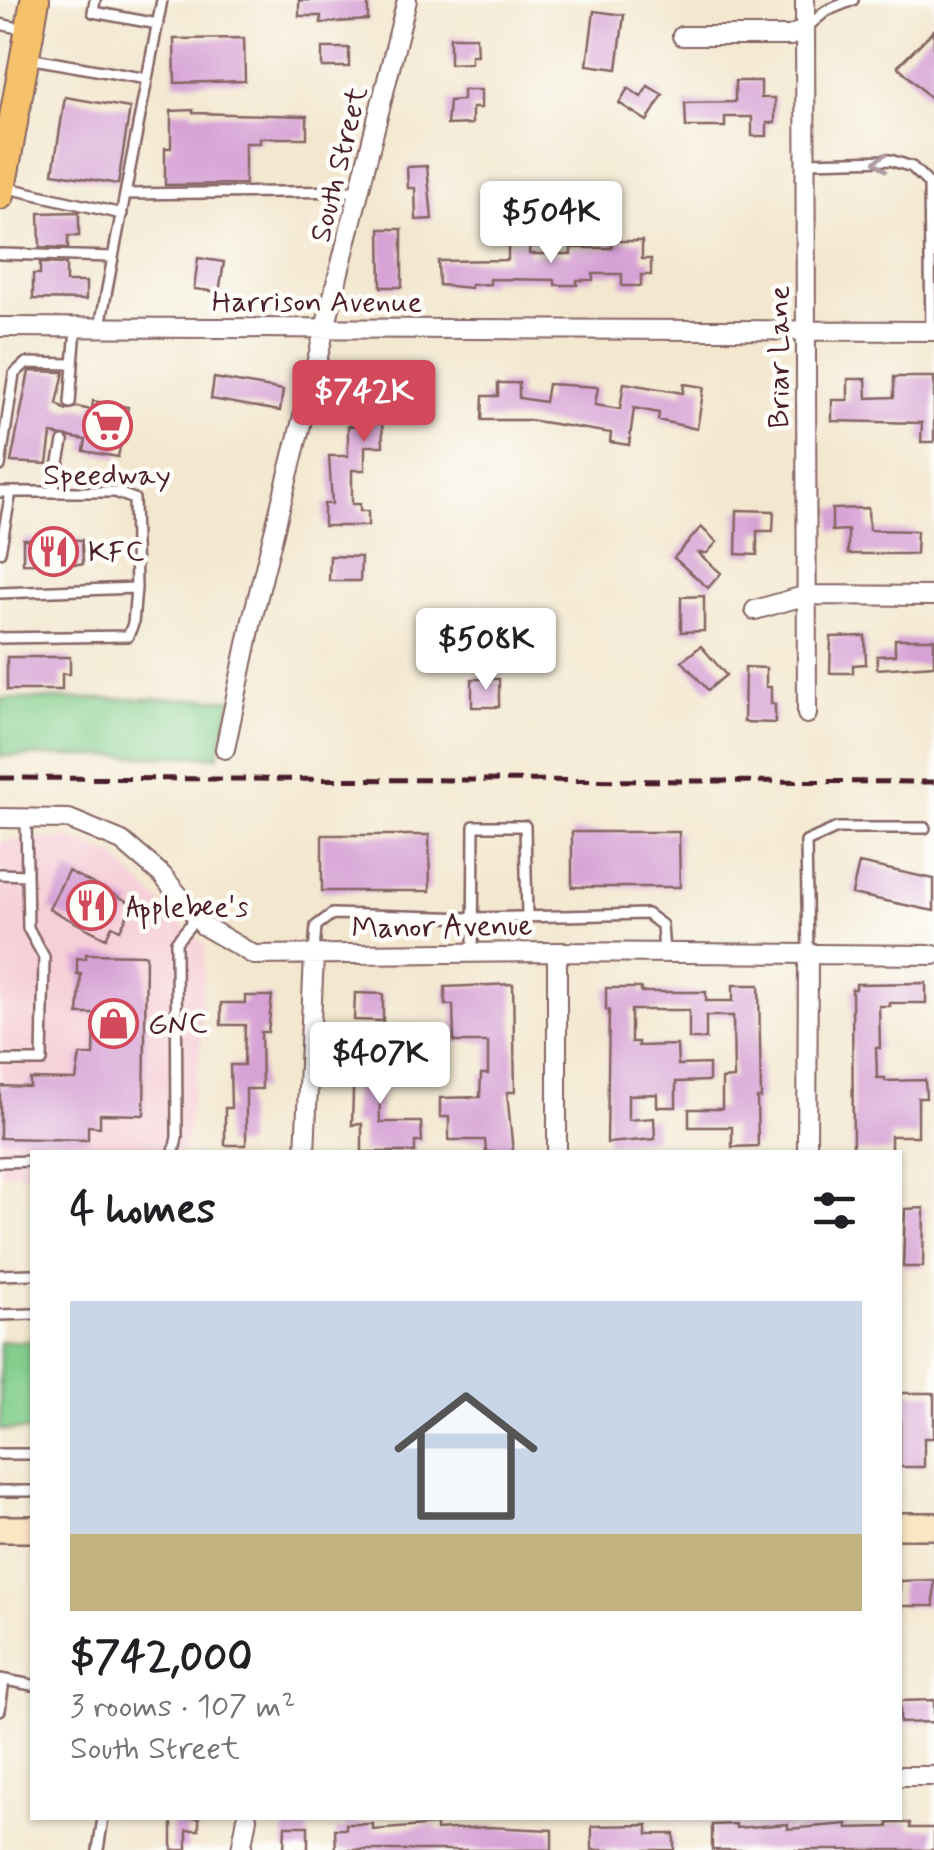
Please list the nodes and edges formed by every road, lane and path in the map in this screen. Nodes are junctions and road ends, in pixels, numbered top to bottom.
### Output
1 (36, 0) edge
2 (95, 0) edge
3 (162, 0) edge
4 (406, 0) edge
5 (805, 0) edge
6 (853, 0) edge
7 (0, 24) edge
8 (158, 24) junction
9 (805, 28) junction
10 (682, 36) dead end
11 (28, 44) junction
12 (147, 79) junction
13 (806, 162) junction
14 (0, 189) edge
15 (360, 191) junction
16 (126, 194) junction
17 (122, 214) junction
18 (0, 254) edge
19 (113, 257) junction
20 (0, 328) edge
21 (76, 328) junction
22 (100, 328) junction
23 (324, 328) junction
24 (806, 330) junction
25 (932, 330) edge
26 (73, 364) junction
27 (70, 403) dead end
28 (63, 442) dead end
29 (0, 466) edge
30 (6, 492) edge
31 (54, 492) junction
32 (0, 552) edge
33 (136, 588) junction
34 (0, 594) edge
35 (807, 595) junction
36 (934, 596) edge
37 (755, 610) dead end
38 (0, 638) edge
39 (807, 714) dead end
40 (224, 749) dead end
41 (0, 818) edge
42 (26, 819) junction
43 (925, 828) dead end
44 (0, 874) edge
45 (27, 875) junction
46 (197, 917) junction
47 (527, 917) junction
48 (473, 918) junction
49 (557, 952) junction
50 (664, 952) junction
51 (473, 953) junction
52 (808, 954) junction
53 (934, 954) edge
54 (314, 956) junction
55 (0, 1061) edge
56 (174, 1150) edge
57 (305, 1150) edge
58 (557, 1150) edge
59 (808, 1150) edge
60 (30, 1161) edge
61 (0, 1162) edge
62 (30, 1274) edge
63 (0, 1275) edge
64 (30, 1314) edge
65 (0, 1316) edge
66 (0, 1454) edge
67 (30, 1454) edge
68 (30, 1491) edge
69 (0, 1492) edge
70 (902, 1526) edge
71 (934, 1526) edge
72 (0, 1529) edge
73 (30, 1529) edge
74 (2, 1680) edge
75 (30, 1685) edge
76 (0, 1710) edge
77 (902, 1776) edge
78 (934, 1776) edge
79 (103, 1820) edge
80 (247, 1820) edge
81 (98, 1850) edge
82 (242, 1850) edge

1 - 11 main road
2 - 8 lane
3 - 8 lane
4 - 15 street, South Street
5 - 9 street, Briar Lane
6 - 9 lane
7 - 11 lane
8 - 12 lane
9 - 10 street
9 - 13 street, Briar Lane
11 - 12 lane
11 - 14 main road
12 - 16 lane
13 - 24 street, Briar Lane
25 -> 13 lane
14 - 17 lane
15 - 16 lane
15 - 23 street, South Street
16 - 17 lane
17 - 19 lane
18 - 19 lane
19 - 22 lane
20 - 21 street, Harrison Avenue
21 - 22 street, Harrison Avenue
21 - 26 lane
22 - 23 street, Harrison Avenue
23 - 24 street, Harrison Avenue
23 - 40 street, South Street
24 - 25 street, Harrison Avenue
24 - 35 street, Briar Lane
26 - 27 lane
26 - 29 lane
28 - 31 lane
30 - 31 lane
30 - 32 lane
31 - 33 lane
33 - 34 lane
33 - 38 lane
35 - 36 street
35 - 37 street
35 - 39 street, Briar Lane
41 - 42 street, Manor Avenue
42 - 45 lane
42 - 46 street, Manor Avenue
43 - 52 lane
44 - 45 lane
45 - 55 lane
46 - 54 street, Manor Avenue
46 - 56 lane
47 - 48 lane
47 - 48 lane
47 - 50 lane
48 - 51 lane
48 - 54 lane
49 - 50 street, Manor Avenue
49 - 51 street, Manor Avenue
49 - 58 street
50 - 52 street, Manor Avenue
51 - 54 street, Manor Avenue
52 - 53 street, Manor Avenue
52 - 59 street
54 - 57 street
60 - 61 lane
62 - 63 lane
64 - 65 lane
66 - 67 lane
68 - 69 lane
70 - 71 street
72 - 73 street
74 - 75 lane
74 - 76 lane
77 - 78 street
79 - 81 lane
80 - 82 street

